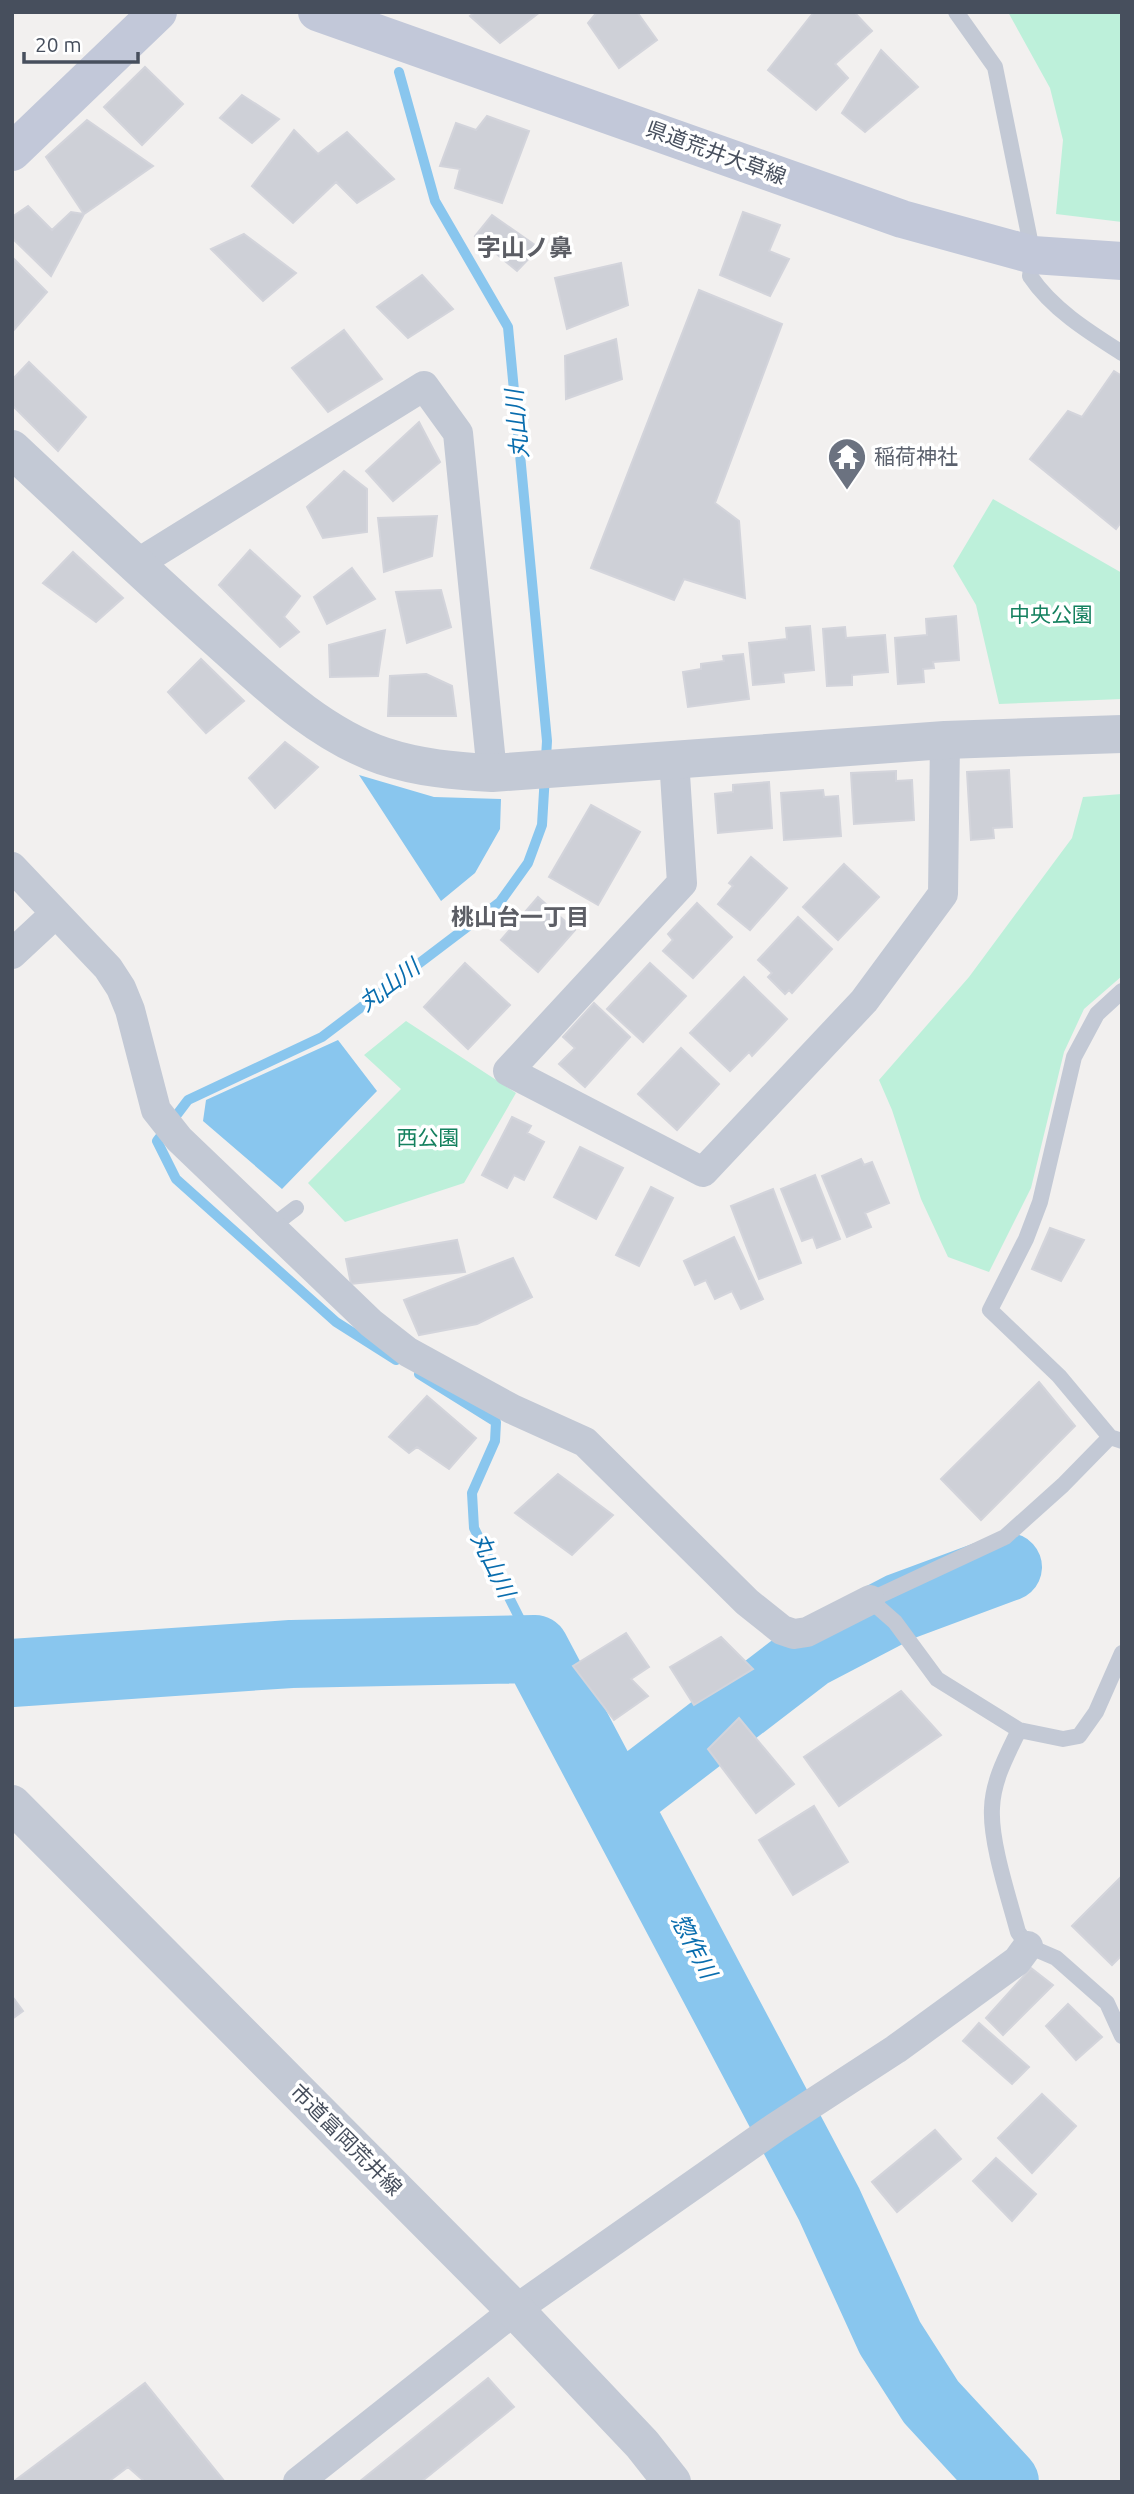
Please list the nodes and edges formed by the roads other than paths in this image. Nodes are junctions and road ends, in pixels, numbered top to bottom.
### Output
1 (158, 12) edge
2 (317, 12) edge
3 (956, 12) edge
4 (12, 152) edge
5 (1033, 255) junction
6 (1122, 261) edge
7 (1122, 353) edge
8 (12, 449) edge
9 (135, 565) junction
10 (1122, 734) edge
11 (945, 740) junction
12 (674, 759) junction
13 (492, 773) junction
14 (12, 867) edge
15 (55, 914) junction
16 (12, 954) edge
17 (1122, 991) edge
18 (296, 1208) dead end
19 (271, 1227) junction
20 (1116, 1439) edge
21 (870, 1600) junction
22 (1122, 1653) edge
23 (1019, 1730) junction
24 (12, 1804) edge
25 (1028, 1946) junction
26 (1122, 2036) edge
27 (515, 2310) junction
28 (298, 2482) edge
29 (672, 2482) edge

1 - 4 main road
2 - 5 main road, 県道荒井大草線
3 - 5 lane
5 - 6 main road, 県道荒井大草線
5 - 7 lane
8 - 9 street
9 - 13 street
9 - 13 street
10 - 11 street
11 - 12 street
11 - 12 street
12 - 13 street
14 - 15 street
15 - 16 street
15 - 19 street
17 - 20 lane
18 - 19 lane
19 - 21 street
20 - 21 lane
21 - 23 lane
22 - 23 lane
23 - 25 lane
24 - 27 street, 市道富岡荒井線
25 - 26 lane
25 - 27 street
27 - 28 street
27 - 29 street, 市道富岡荒井線

